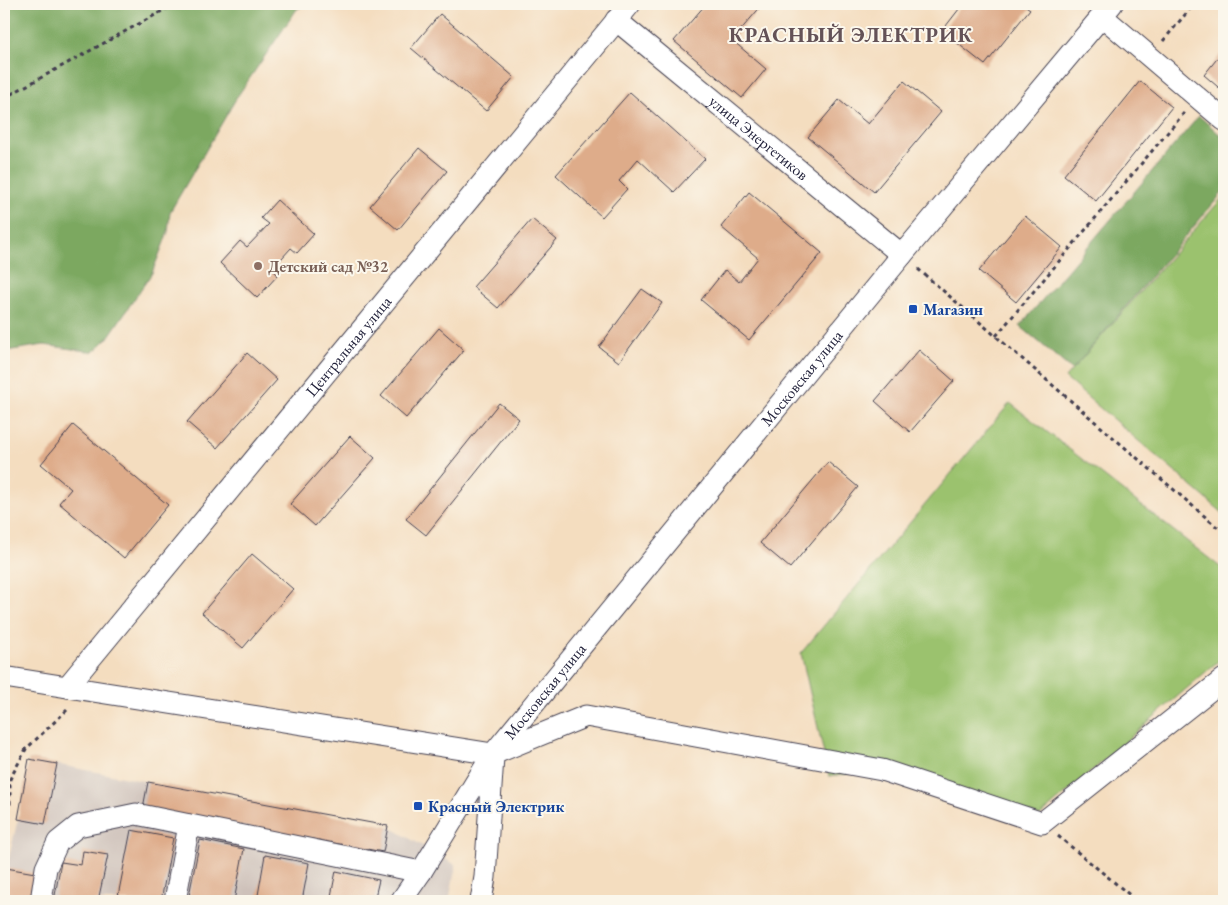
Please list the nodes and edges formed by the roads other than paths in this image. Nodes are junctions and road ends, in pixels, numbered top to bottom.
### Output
1 (630, 4) edge
2 (1107, 10) edge
3 (616, 20) junction
4 (1224, 120) edge
5 (902, 255) junction
6 (4, 677) edge
7 (1224, 679) edge
8 (76, 688) junction
9 (493, 754) junction
10 (189, 825) junction
11 (421, 872) junction
12 (40, 901) edge
13 (174, 901) edge
14 (401, 901) edge
15 (415, 901) edge
16 (481, 901) edge

1 - 3 street, Центральная улица
2 - 4 street
2 - 5 street, Московская улица
3 - 5 street, улица Энергетиков
3 - 8 street, Центральная улица
5 - 9 street, Московская улица
6 - 8 street
7 - 9 street
8 - 9 street
9 - 11 street, Московская улица
9 - 16 street
10 - 11 street
10 - 12 street
10 - 13 street
11 - 14 street, Московская улица
11 - 15 street

